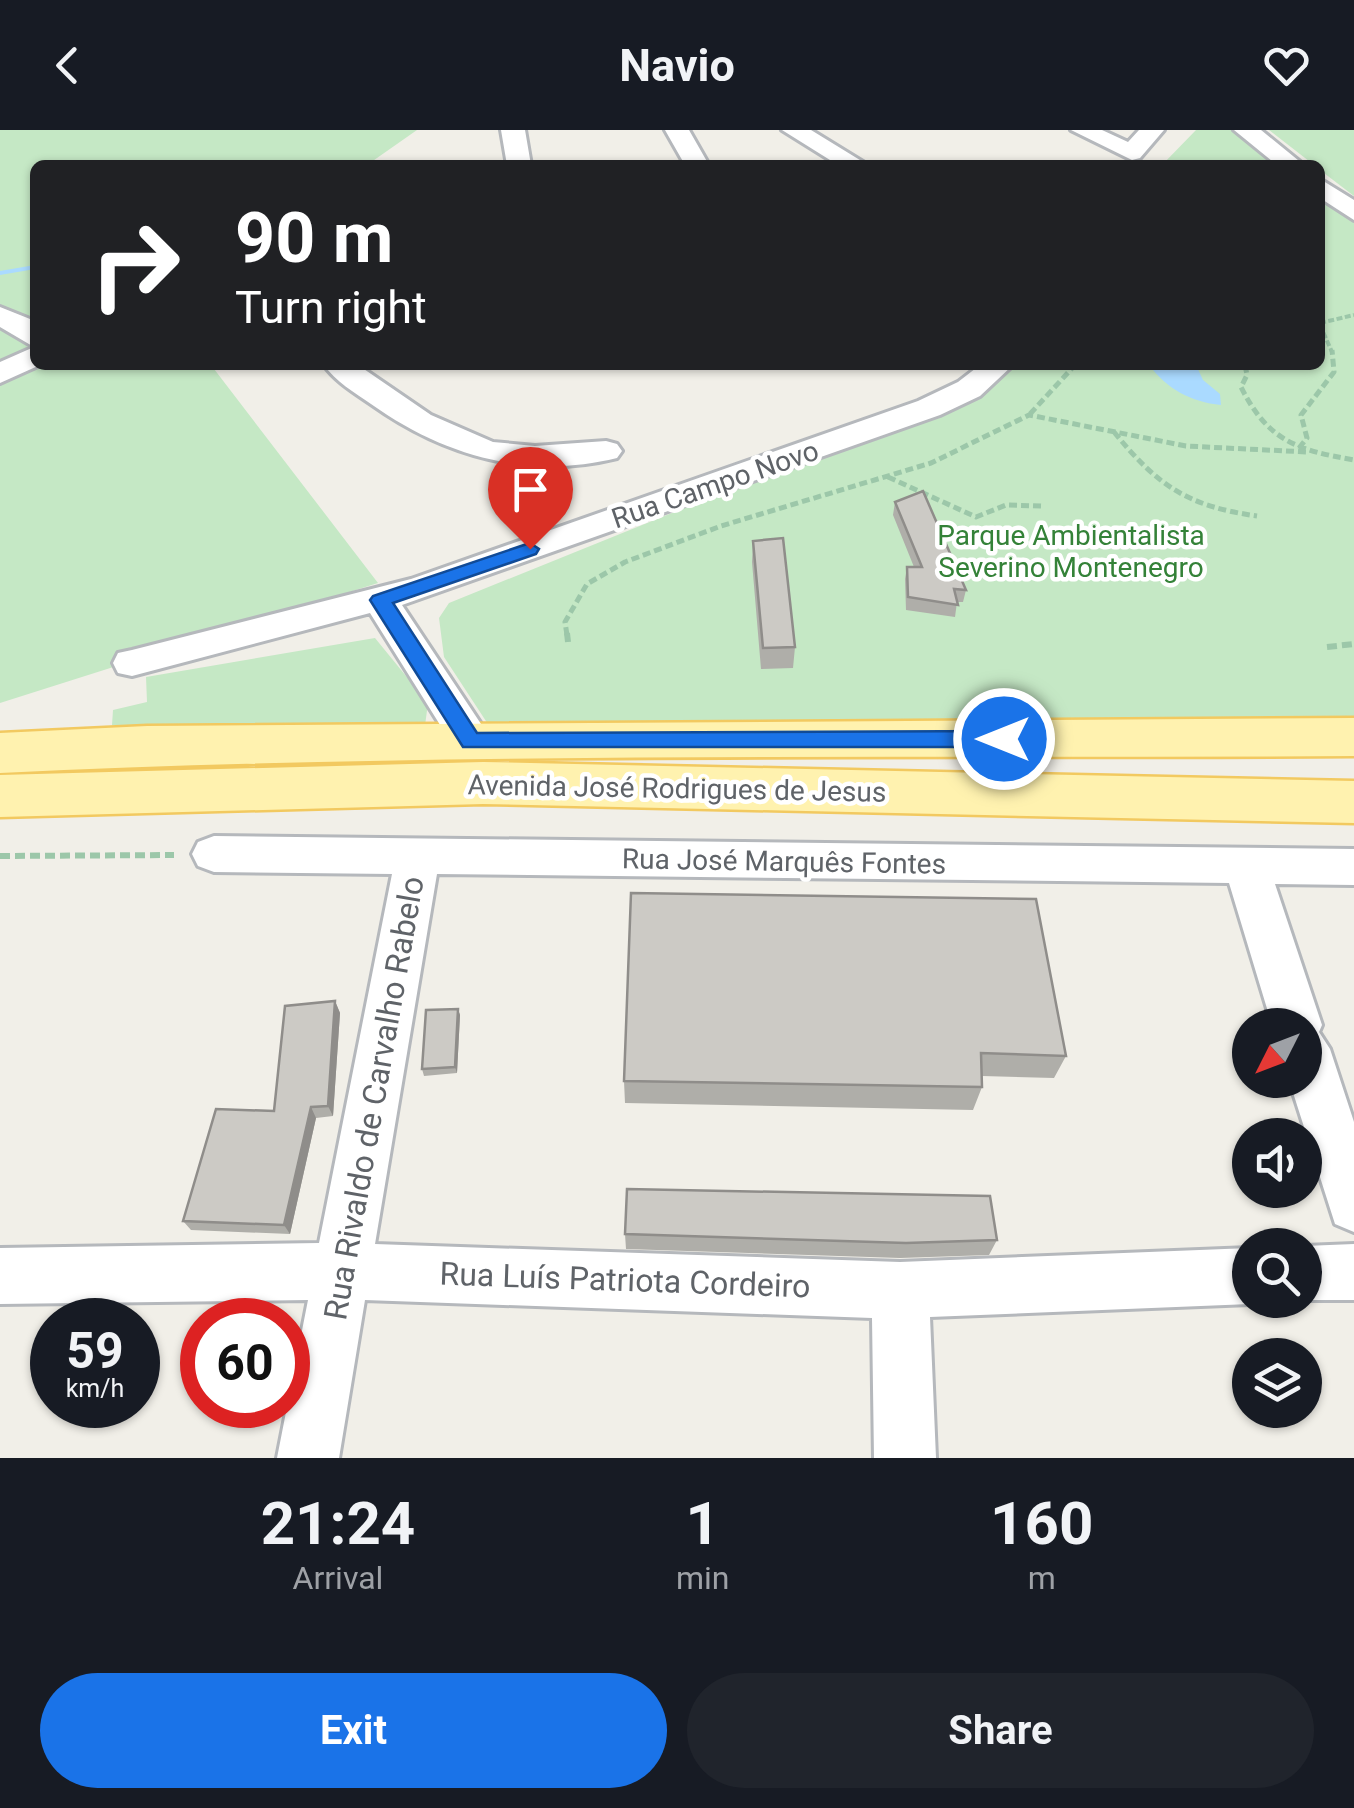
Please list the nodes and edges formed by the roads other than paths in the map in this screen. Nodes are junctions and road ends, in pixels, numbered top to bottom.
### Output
1 (512, 130) edge
2 (677, 130) edge
3 (794, 130) edge
4 (1084, 130) edge
5 (1150, 130) edge
6 (1176, 130) edge
7 (1246, 130) edge
8 (519, 160) edge
9 (694, 160) edge
10 (847, 160) edge
11 (1155, 160) edge
12 (1285, 160) edge
13 (1325, 190) edge
14 (1354, 212) edge
15 (30, 297) edge
16 (0, 306) edge
17 (0, 316) edge
18 (30, 330) edge
19 (345, 370) edge
20 (992, 370) edge
21 (606, 451) dead end
22 (380, 600) junction
23 (132, 663) dead end
24 (1354, 737) edge
25 (471, 742) junction
26 (0, 753) edge
27 (0, 796) edge
28 (1354, 802) edge
29 (214, 854) road end
30 (418, 856) junction
31 (1354, 866) edge
32 (1247, 868) junction
33 (1292, 1008) edge
34 (1320, 1098) edge
35 (1354, 1205) edge
36 (343, 1271) junction
37 (1354, 1272) edge
38 (3, 1273) edge
39 (1322, 1273) edge
40 (1232, 1277) edge
41 (900, 1290) junction
42 (308, 1458) edge
43 (905, 1458) edge

1 - 8 street
2 - 9 street
3 - 10 street
4 - 5 street
6 - 11 street
7 - 12 street
13 - 14 street
15 - 16 street
17 - 18 street
19 - 21 street
20 - 22 street, Rua Campo Novo
22 - 23 street, Rua Campo Novo
22 - 25 street
24 - 25 main road, Avenida José Rodrigues de Jesus
25 - 26 main road, Avenida José Rodrigues de Jesus
27 - 28 main road, Avenida José Rodrigues de Jesus
29 - 30 street, Rua José Marquês Fontes
30 - 32 street, Rua José Marquês Fontes
30 - 36 street, Rua Rivaldo de Carvalho Rabelo
31 - 32 street, Rua José Marquês Fontes
32 - 33 street
34 - 35 street
36 - 38 street, Rua Luís Patriota Cordeiro
36 - 41 street, Rua Luís Patriota Cordeiro
36 - 42 street, Rua Rivaldo de Carvalho Rabelo
37 - 39 street
40 - 41 street, Rua Luís Patriota Cordeiro
41 - 43 street

